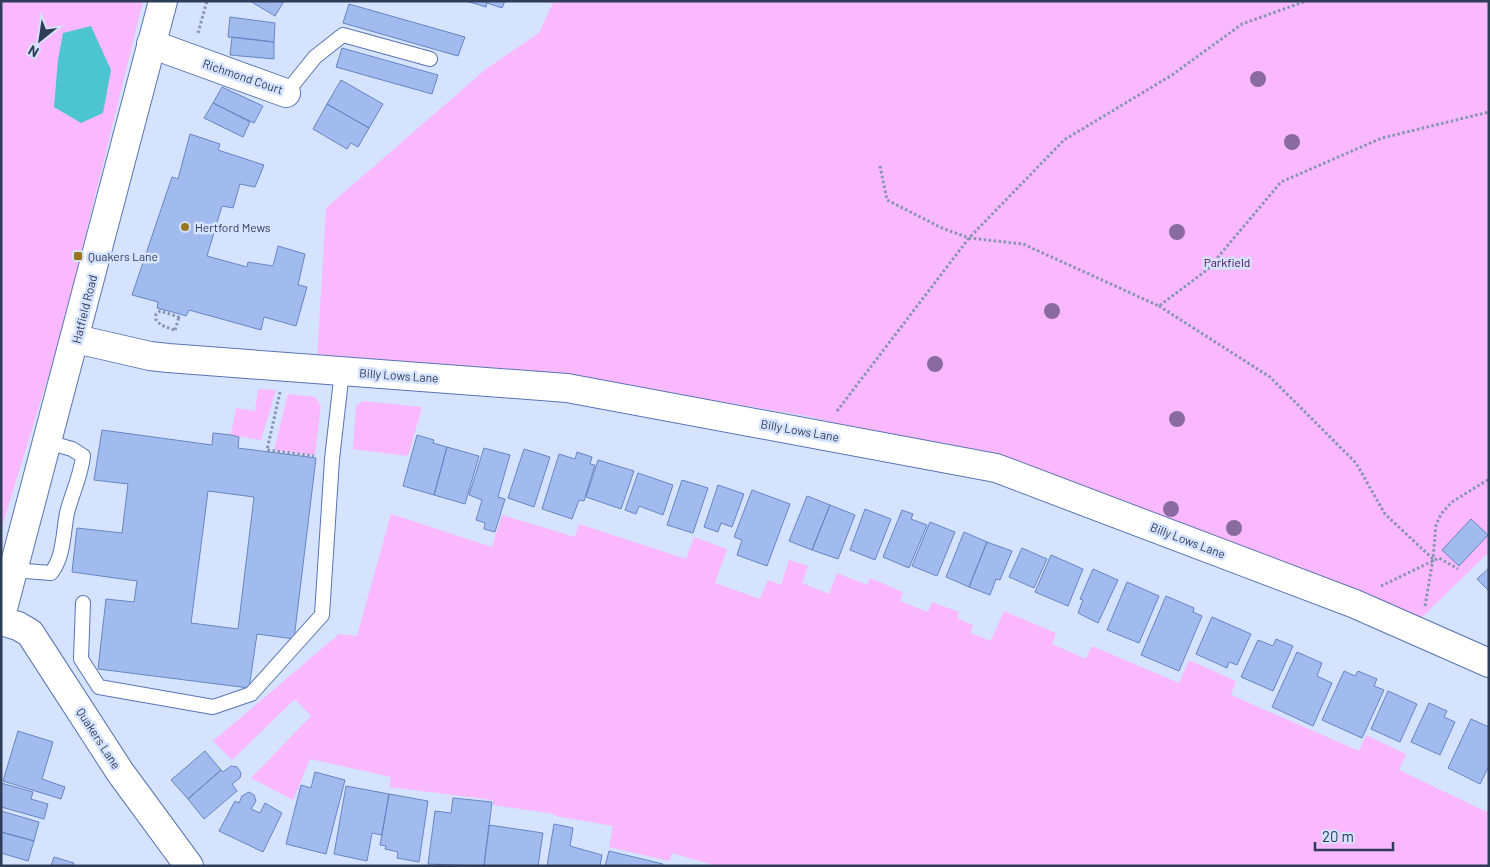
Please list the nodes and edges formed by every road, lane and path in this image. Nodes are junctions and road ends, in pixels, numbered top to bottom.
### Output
1 (163, 1) edge
2 (208, 1) edge
3 (1306, 1) edge
4 (151, 44) junction
5 (191, 58) junction
6 (430, 59) dead end
7 (286, 93) joint
8 (1489, 112) edge
9 (880, 166) dead end
10 (969, 238) junction
11 (1158, 306) junction
12 (175, 330) junction
13 (76, 339) junction
14 (168, 358) junction
15 (342, 371) junction
16 (276, 414) dead end
17 (820, 433) junction
18 (47, 442) junction
19 (332, 459) junction
20 (1489, 479) edge
21 (1433, 559) junction
22 (1458, 569) dead end
23 (13, 570) junction
24 (1380, 586) dead end
25 (83, 603) dead end
26 (1, 616) edge
27 (1, 621) edge
28 (1421, 632) junction
29 (1489, 664) edge
30 (189, 866) edge

1 - 4 street, Hatfield Road
2 - 5 path
3 - 10 path
4 - 5 street, Richmond Court
4 - 13 street, Hatfield Road
5 - 7 street, Richmond Court
6 - 7 lane, Richmond Court
8 - 11 path
9 - 10 path
10 - 11 path
10 - 17 path
11 - 21 path
12 - 12 path
12 - 14 path
13 - 14 street, Billy Lows Lane
13 - 18 street, Hatfield Road
14 - 15 street, Billy Lows Lane
15 - 17 street, Billy Lows Lane
15 - 19 lane
16 - 19 path
17 - 28 street, Billy Lows Lane
18 - 23 street, Hatfield Road
18 - 23 lane
19 - 25 lane
20 - 21 path
21 - 22 path
21 - 24 path
21 - 28 path
23 - 26 street, Hatfield Road
27 - 30 street, Quakers Lane
28 - 29 street, Billy Lows Lane

